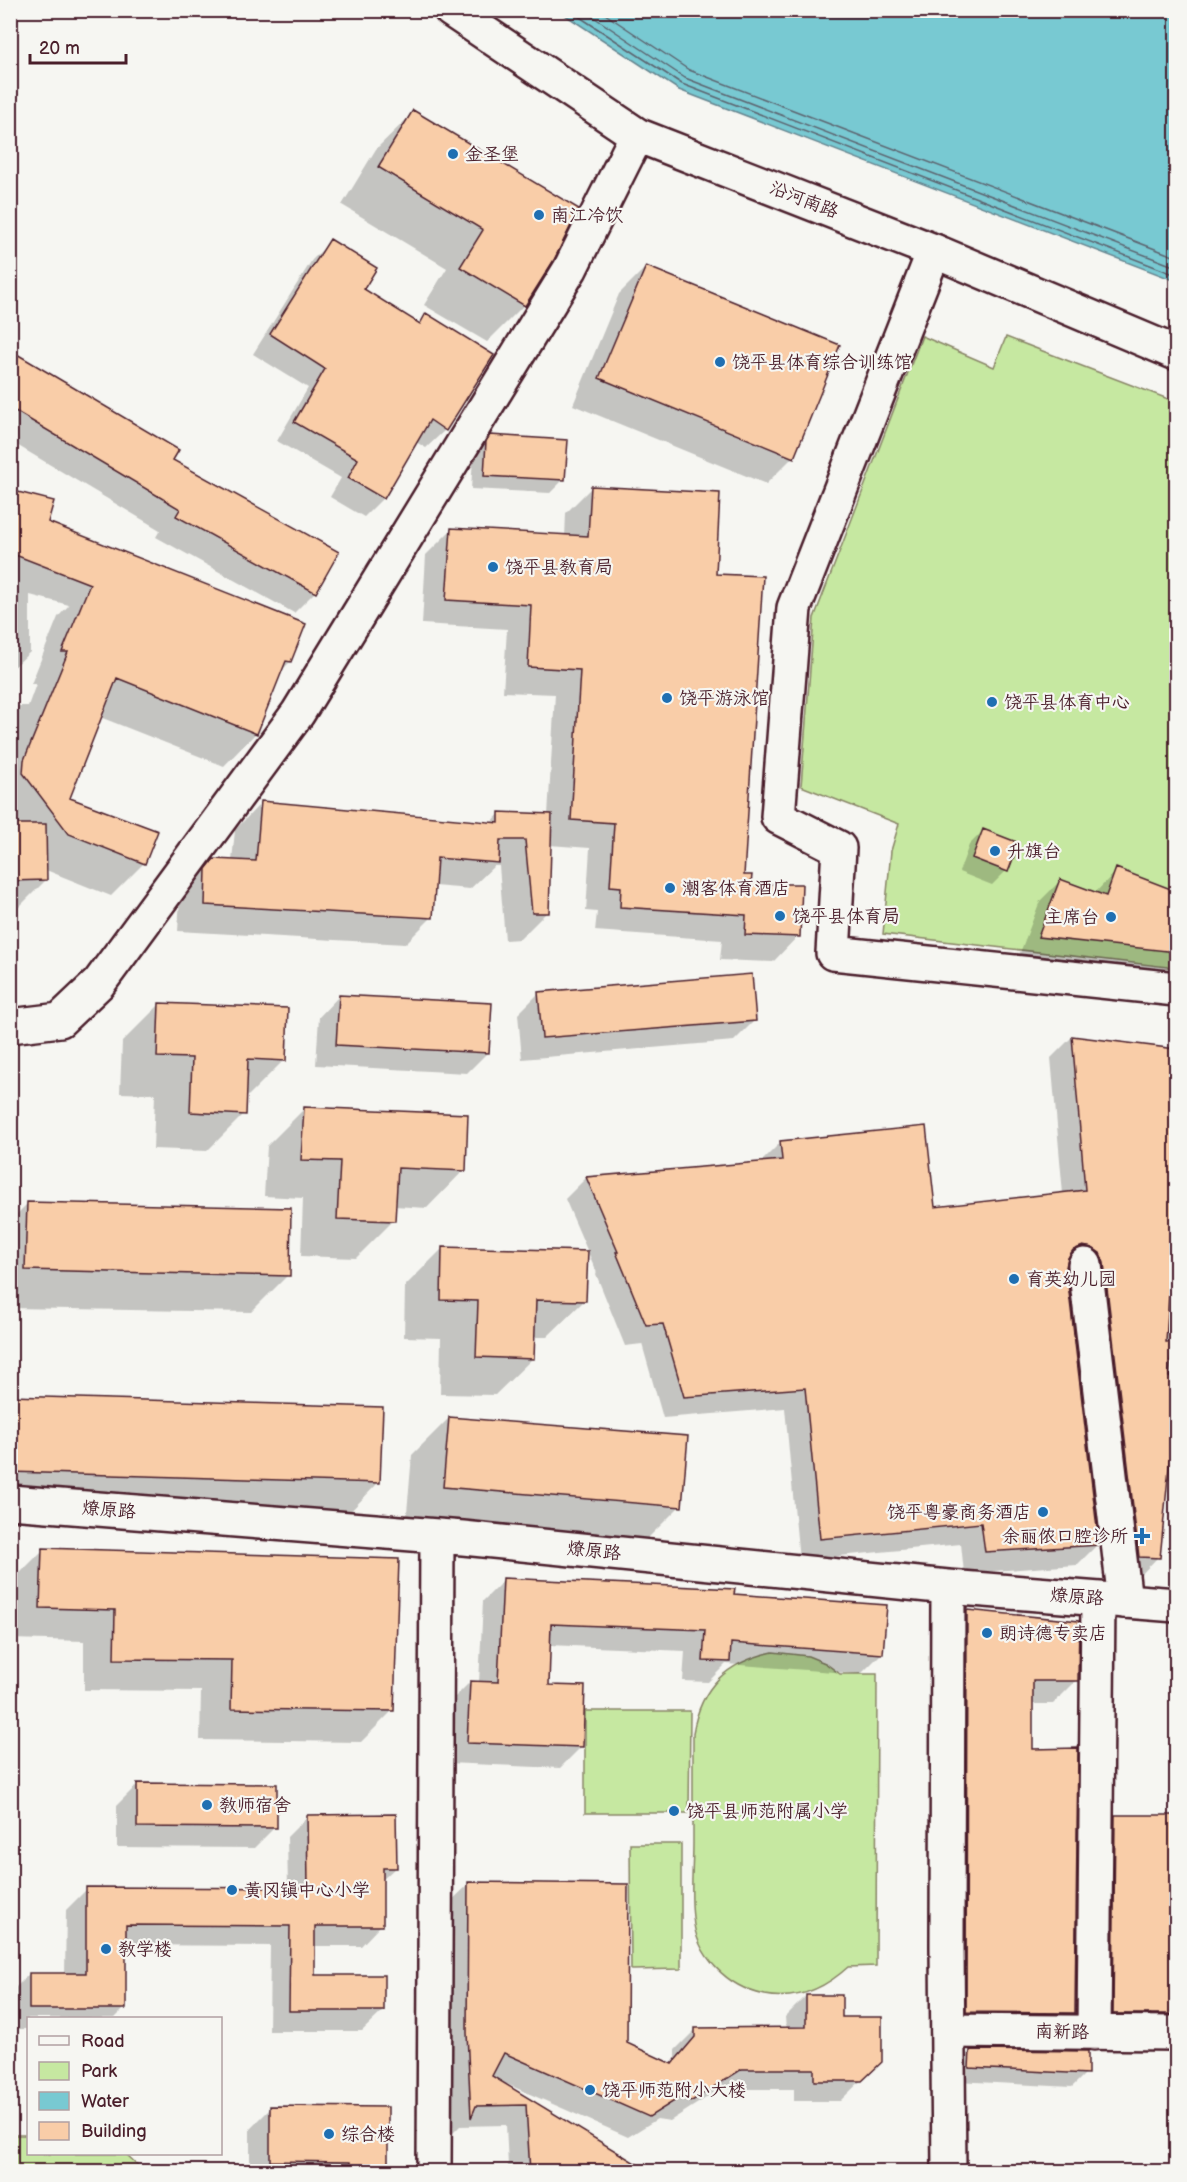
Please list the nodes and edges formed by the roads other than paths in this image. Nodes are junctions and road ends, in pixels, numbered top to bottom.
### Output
1 (451, 10) edge
2 (637, 135) junction
3 (934, 251) junction
4 (1176, 353) edge
5 (1176, 989) edge
6 (10, 1026) edge
7 (1085, 1264) dead end
8 (10, 1502) edge
9 (437, 1537) junction
10 (948, 1587) junction
11 (1111, 1600) junction
12 (1176, 1605) edge
13 (948, 2031) junction
14 (1094, 2032) junction
15 (1176, 2033) edge
16 (434, 2172) edge
17 (949, 2172) edge

1 - 2 street, 沿河南路
2 - 3 street, 沿河南路
2 - 6 street
3 - 4 street, 沿河南路
3 - 5 street
7 - 11 street
8 - 9 street, 燎原路
9 - 10 street, 燎原路
9 - 16 street
10 - 11 street, 燎原路
10 - 13 street
11 - 12 street, 燎原路
11 - 14 street
13 - 14 street, 南新路
13 - 17 street
14 - 15 street, 南新路

